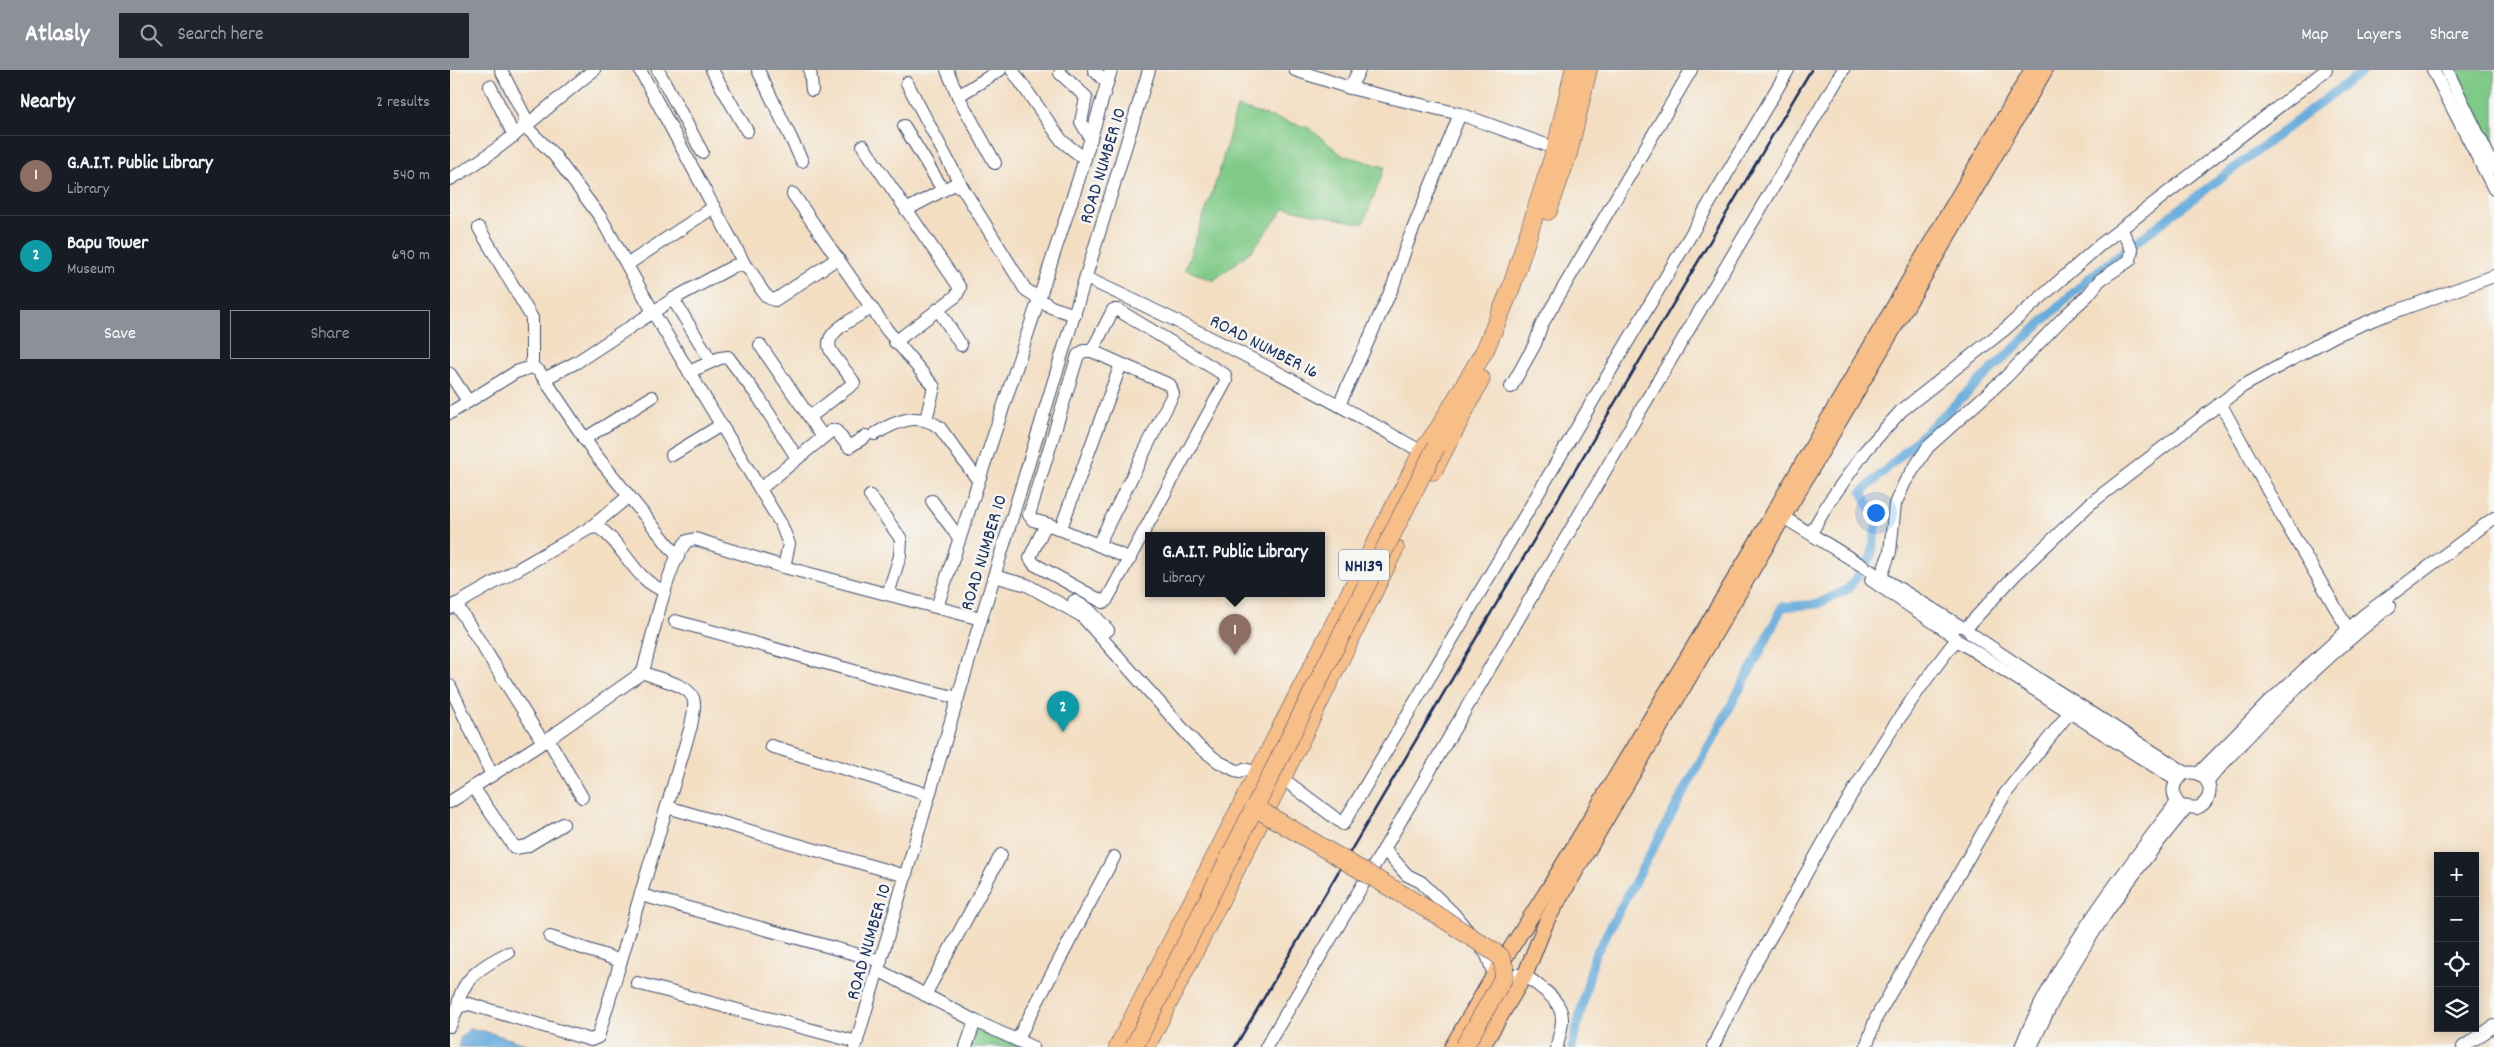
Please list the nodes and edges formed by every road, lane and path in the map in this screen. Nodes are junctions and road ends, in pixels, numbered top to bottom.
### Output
1 (501, 70) edge
2 (594, 70) edge
3 (640, 70) edge
4 (658, 70) edge
5 (712, 70) edge
6 (758, 70) edge
7 (810, 70) edge
8 (947, 70) edge
9 (1000, 70) edge
10 (1012, 70) edge
11 (1094, 70) edge
12 (1111, 70) edge
13 (1149, 70) edge
14 (1295, 70) edge
15 (1359, 70) edge
16 (1574, 70) edge
17 (1588, 70) edge
18 (1691, 70) edge
19 (1788, 70) edge
20 (1843, 70) edge
21 (2032, 70) edge
22 (2046, 70) edge
23 (2326, 70) edge
24 (2433, 70) edge
25 (2447, 70) edge
26 (1060, 74) dead end
27 (907, 83) dead end
28 (1107, 83) junction
29 (490, 86) dead end
30 (1350, 88) junction
31 (812, 90) dead end
32 (958, 96) junction
33 (1460, 114) junction
34 (524, 126) junction
35 (904, 126) dead end
36 (747, 131) dead end
37 (514, 136) junction
38 (1091, 139) junction
39 (863, 146) dead end
40 (1562, 151) junction
41 (702, 152) dead end
42 (1085, 159) junction
43 (802, 161) dead end
44 (995, 163) dead end
45 (2494, 167) edge
46 (450, 180) edge
47 (962, 187) junction
48 (2494, 189) edge
49 (943, 190) junction
50 (793, 194) dead end
51 (714, 208) junction
52 (906, 210) junction
53 (479, 228) dead end
54 (2121, 229) junction
55 (838, 258) junction
56 (628, 264) junction
57 (746, 267) junction
58 (2493, 276) edge
59 (1086, 278) junction
60 (673, 299) junction
61 (1038, 300) junction
62 (871, 308) junction
63 (938, 309) junction
64 (653, 312) junction
65 (1075, 315) junction
66 (896, 342) junction
67 (961, 345) dead end
68 (760, 346) dead end
69 (1092, 351) junction
70 (711, 361) junction
71 (1121, 364) junction
72 (532, 368) junction
73 (689, 372) junction
74 (450, 374) edge
75 (546, 378) junction
76 (1511, 387) dead end
77 (652, 398) dead end
78 (468, 401) junction
79 (2220, 403) junction
80 (1339, 405) junction
81 (450, 412) edge
82 (810, 417) junction
83 (926, 420) junction
84 (721, 425) junction
85 (823, 437) junction
86 (584, 438) junction
87 (1438, 441) junction
88 (672, 455) dead end
89 (797, 458) junction
90 (978, 480) junction
91 (760, 489) junction
92 (630, 496) junction
93 (870, 496) dead end
94 (932, 501) dead end
95 (1778, 518) junction
96 (2494, 518) edge
97 (1055, 526) junction
98 (590, 528) junction
99 (2494, 528) edge
100 (1811, 533) junction
101 (959, 538) junction
102 (1098, 544) junction
103 (678, 557) junction
104 (1130, 559) junction
105 (1034, 564) junction
106 (1854, 565) junction
107 (784, 567) junction
108 (996, 572) junction
109 (1876, 577) junction
110 (1028, 581) junction
111 (665, 591) junction
112 (888, 594) junction
113 (453, 606) edge
114 (937, 607) junction
115 (981, 619) junction
116 (675, 621) dead end
117 (2348, 629) junction
118 (1961, 634) junction
119 (643, 672) junction
120 (450, 686) edge
121 (958, 698) junction
122 (2069, 713) junction
123 (546, 740) junction
124 (771, 746) dead end
125 (1252, 772) junction
126 (492, 775) junction
127 (2192, 776) junction
128 (1282, 778) junction
129 (473, 787) junction
130 (929, 795) junction
131 (582, 797) dead end
132 (451, 800) edge
133 (2182, 805) junction
134 (667, 807) junction
135 (1254, 807) junction
136 (563, 824) dead end
137 (1228, 835) junction
138 (1248, 846) junction
139 (1384, 849) junction
140 (1001, 855) dead end
141 (1114, 857) dead end
142 (906, 876) junction
143 (641, 895) junction
144 (550, 937) dead end
145 (508, 953) dead end
146 (621, 961) junction
147 (880, 966) junction
148 (1494, 975) junction
149 (1525, 975) junction
150 (637, 984) dead end
151 (924, 995) junction
152 (458, 1007) junction
153 (975, 1021) junction
154 (450, 1026) edge
155 (2494, 1026) edge
156 (1018, 1040) junction
157 (856, 1044) edge
158 (966, 1047) edge
159 (1032, 1047) edge
160 (1118, 1047) edge
161 (1134, 1047) edge
162 (1146, 1047) edge
163 (1266, 1047) edge
164 (1452, 1047) edge
165 (1464, 1047) edge
166 (1482, 1047) edge
167 (1557, 1047) edge
168 (1713, 1047) edge
169 (1866, 1047) edge
170 (2021, 1047) edge
171 (2031, 1047) edge
172 (2463, 1047) edge

1 - 34 street
2 - 34 street
3 - 51 street
4 - 41 street
5 - 36 street
6 - 43 street
7 - 31 street
8 - 32 street
9 - 32 street
10 - 42 street
11 - 28 street
12 - 28 street
13 - 59 street, ROAD NUMBER 10
14 - 30 street
15 - 30 street
16 - 40 highway, NH139
17 - 40 highway, NH139
18 - 76 street
19 - 128 street
20 - 139 street
21 - 95 main road
22 - 95 main road
23 - 54 street
24 - 48 street
25 - 45 street
26 - 38 street
27 - 47 street
28 - 38 street
29 - 37 street
30 - 33 street
32 - 44 street
33 - 40 street
33 - 80 street
34 - 37 street
34 - 56 street
35 - 49 street
37 - 46 street
38 - 42 street
39 - 52 street
40 - 87 highway, NH139
42 - 61 street
47 - 49 street
47 - 61 street
49 - 52 street
50 - 55 street
51 - 56 street
51 - 57 street
52 - 63 street
53 - 72 street
54 - 100 street
54 - 109 street
55 - 57 street
55 - 62 street
56 - 64 street
57 - 60 street
58 - 79 street
59 - 65 street, ROAD NUMBER 10
59 - 80 street, ROAD NUMBER 16
60 - 64 street
60 - 70 street
61 - 65 street
61 - 90 street
62 - 66 street
62 - 82 street
63 - 66 street
63 - 67 street
64 - 73 street
64 - 75 street
65 - 108 street, ROAD NUMBER 10
66 - 83 street
68 - 82 street
69 - 71 street
69 - 97 street
69 - 104 street
70 - 73 street
70 - 89 street
71 - 97 street
71 - 102 street
72 - 75 street
72 - 78 street
73 - 84 street
74 - 78 street
75 - 86 street
77 - 86 street
78 - 81 street
79 - 117 street
79 - 118 street
80 - 87 street, ROAD NUMBER 16
82 - 85 street
83 - 85 street
83 - 90 street
84 - 88 street
84 - 91 street
85 - 89 street
86 - 92 street
87 - 125 highway, NH139
87 - 128 highway, NH139
87 - 135 highway, bridge
89 - 91 street
90 - 101 street
91 - 107 street
92 - 98 street
92 - 103 street
93 - 112 street
94 - 101 street
95 - 100 street
95 - 106 street
95 - 148 main road
95 - 149 main road
96 - 117 street
97 - 102 street
97 - 105 street
98 - 111 street
98 - 113 street
99 - 127 street
100 - 106 street
101 - 114 street
102 - 104 street
103 - 107 street
103 - 111 street
104 - 105 street
105 - 110 street
106 - 109 street
107 - 112 street
108 - 110 street
108 - 115 street, ROAD NUMBER 10
109 - 118 street
110 - 125 street
111 - 119 street
112 - 114 street
113 - 123 street
114 - 115 street
115 - 121 street, ROAD NUMBER 10
116 - 121 street
117 - 127 street
118 - 122 street
118 - 127 street
118 - 168 street
119 - 123 street
119 - 134 street
120 - 126 street
121 - 130 street, ROAD NUMBER 10
122 - 127 street
122 - 169 street
123 - 126 street
123 - 131 street
124 - 130 street
125 - 128 street
125 - 137 highway, NH139
126 - 129 street
127 - 133 street
127 - 133 street
128 - 138 highway, NH139
129 - 132 street
129 - 136 street
130 - 142 street, ROAD NUMBER 10
133 - 170 street
133 - 171 street
134 - 142 street
134 - 143 street
135 - 161 highway, bridge
135 - 165 highway, bridge
137 - 138 highway
137 - 160 highway, NH139
138 - 162 highway, NH139
139 - 148 street
139 - 163 street
140 - 151 street
141 - 156 street
142 - 147 street, ROAD NUMBER 10
143 - 146 street
143 - 147 street
144 - 146 street
145 - 152 street
146 - 152 street
147 - 151 street
147 - 157 street, ROAD NUMBER 10
148 - 149 street
148 - 164 main road
149 - 166 main road
149 - 167 street
150 - 157 street
151 - 153 street
152 - 154 street
153 - 156 street
153 - 158 street
155 - 172 street
156 - 159 street

